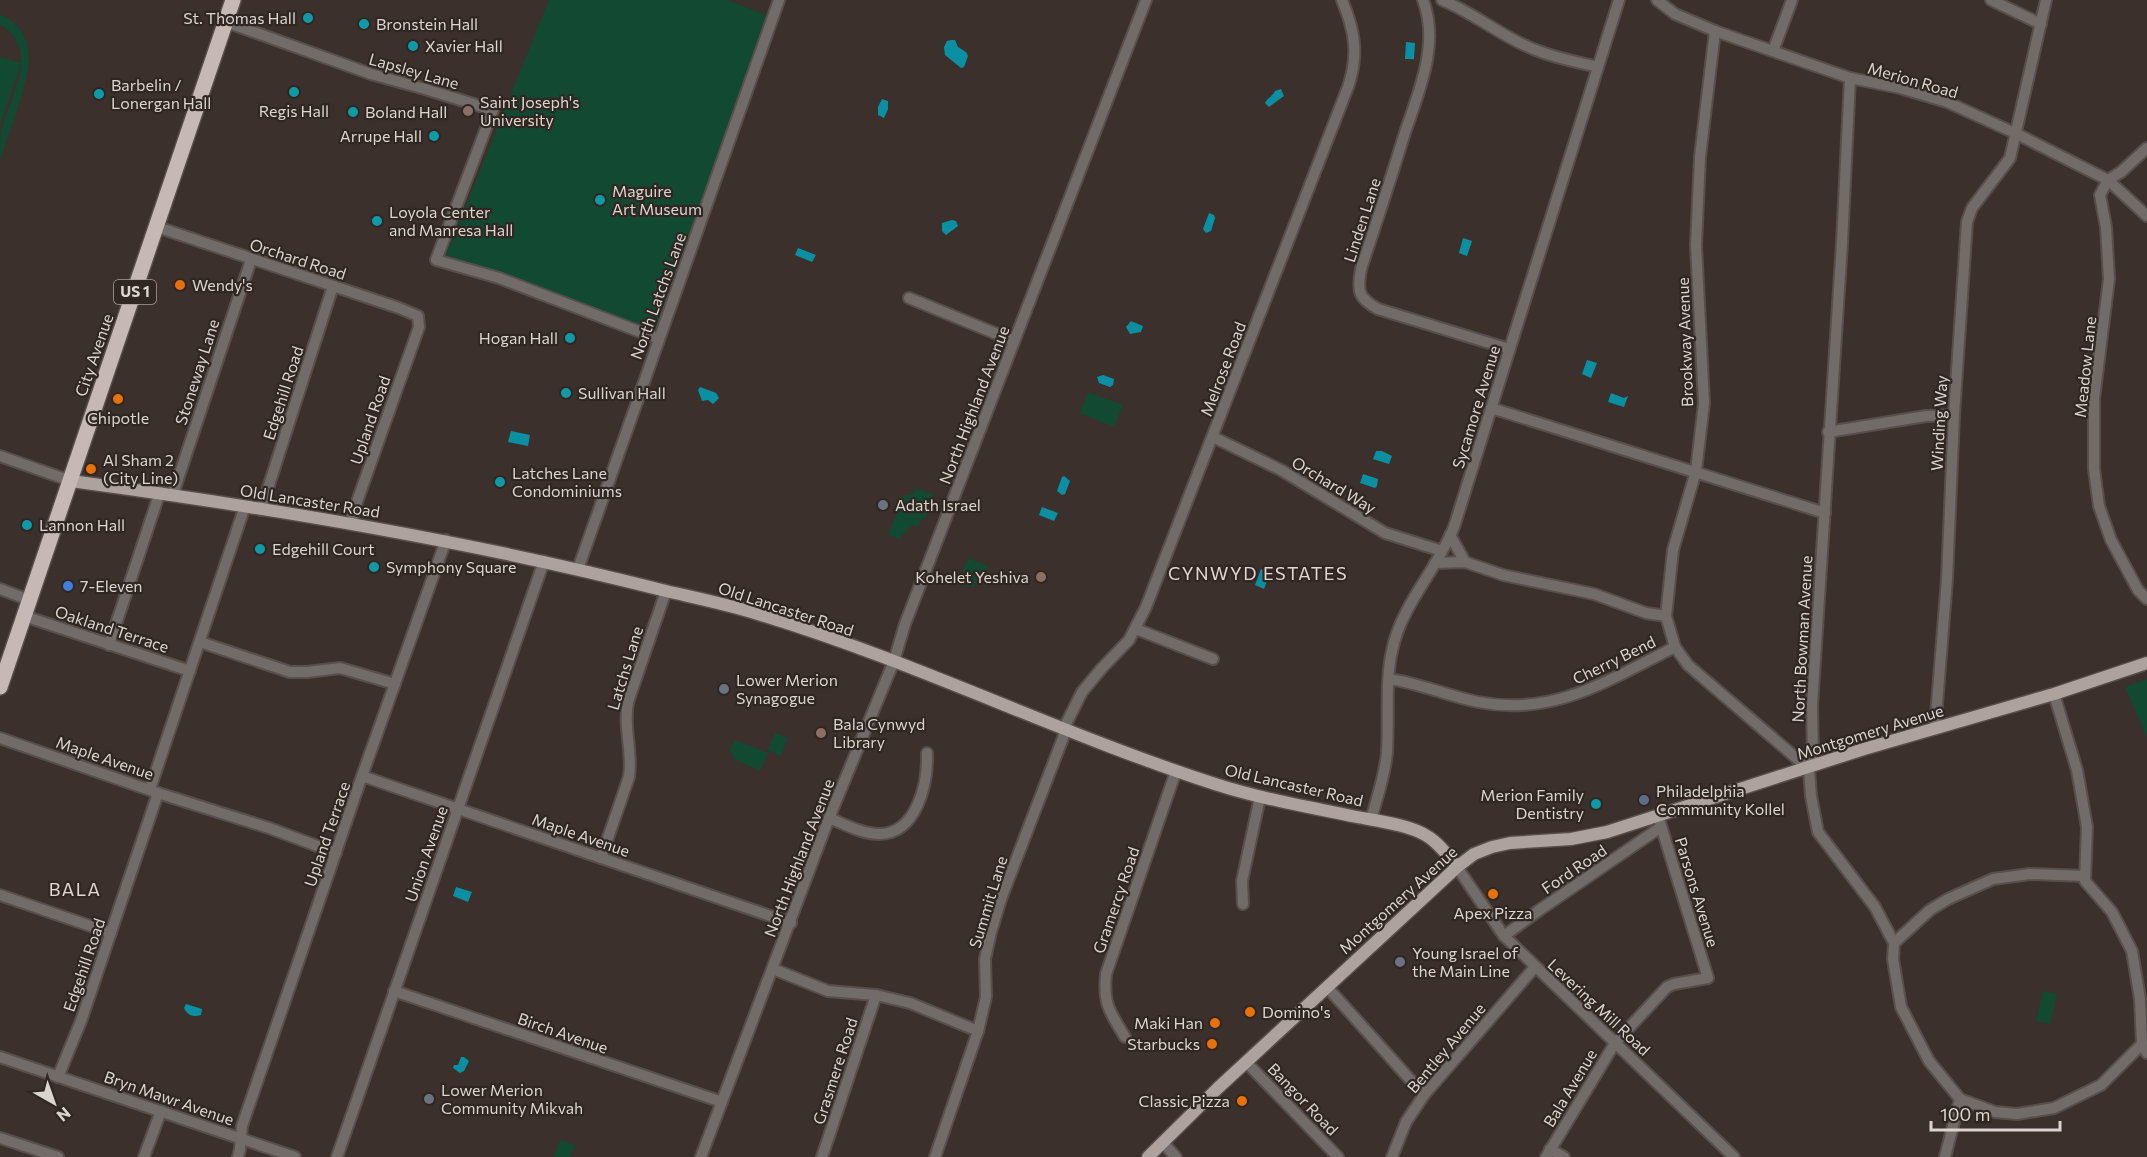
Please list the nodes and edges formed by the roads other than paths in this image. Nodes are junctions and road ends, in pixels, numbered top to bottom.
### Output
1 (233, 0) edge
2 (779, 0) edge
3 (1146, 0) edge
4 (1342, 0) edge
5 (1423, 0) edge
6 (1442, 0) edge
7 (1619, 0) edge
8 (1657, 0) edge
9 (1792, 0) edge
10 (1991, 0) edge
11 (2046, 0) edge
12 (1428, 15) junction
13 (226, 22) junction
14 (2041, 24) junction
15 (1715, 31) junction
16 (1773, 51) junction
17 (1598, 67) junction
18 (1850, 78) junction
19 (2017, 134) junction
20 (2147, 148) edge
21 (2108, 180) junction
22 (2147, 216) edge
23 (157, 227) junction
24 (250, 260) junction
25 (333, 286) junction
26 (909, 298) dead end
27 (419, 327) joint
28 (659, 339) junction
29 (1014, 341) junction
30 (1509, 349) junction
31 (1491, 408) junction
32 (1953, 415) junction
33 (1828, 432) junction
34 (1213, 437) junction
35 (0, 456) edge
36 (1696, 472) junction
37 (71, 481) junction
38 (166, 493) junction
39 (244, 506) junction
40 (261, 510) junction
41 (1825, 513) junction
42 (352, 524) junction
43 (1450, 535) junction
44 (446, 540) junction
45 (1442, 551) junction
46 (544, 561) junction
47 (1465, 562) junction
48 (1434, 563) junction
49 (578, 569) junction
50 (0, 589) edge
51 (666, 591) junction
52 (2147, 599) edge
53 (29, 600) junction
54 (24, 616) junction
55 (1666, 616) junction
56 (1136, 628) junction
57 (200, 642) junction
58 (110, 645) junction
59 (1675, 647) junction
60 (1213, 659) dead end
61 (894, 661) junction
62 (2147, 663) edge
63 (190, 671) junction
64 (1389, 679) junction
65 (395, 684) junction
66 (0, 687) edge
67 (2054, 694) junction
68 (1066, 729) junction
69 (1935, 729) junction
70 (0, 738) edge
71 (927, 753) dead end
72 (1809, 769) junction
73 (1176, 771) junction
74 (362, 776) junction
75 (154, 791) junction
76 (1260, 797) junction
77 (458, 810) junction
78 (829, 818) junction
79 (1371, 820) junction
80 (1660, 821) junction
81 (336, 853) junction
82 (601, 858) junction
83 (1457, 867) junction
84 (2085, 876) junction
85 (0, 895) edge
86 (1243, 904) dead end
87 (791, 923) junction
88 (111, 933) junction
89 (1504, 936) junction
90 (1894, 943) junction
91 (1535, 967) junction
92 (773, 969) junction
93 (1708, 978) joint
94 (1327, 987) junction
95 (394, 991) junction
96 (876, 995) junction
97 (978, 1031) junction
98 (1125, 1037) dead end
99 (1615, 1043) junction
100 (2144, 1049) edge
101 (0, 1057) edge
102 (1246, 1062) junction
103 (58, 1077) junction
104 (1424, 1095) junction
105 (1960, 1099) junction
106 (722, 1102) junction
107 (161, 1111) junction
108 (0, 1138) edge
109 (241, 1139) junction
110 (1162, 1142) junction
111 (1548, 1153) edge
112 (58, 1157) edge
113 (144, 1157) edge
114 (238, 1157) edge
115 (295, 1157) edge
116 (337, 1157) edge
117 (701, 1157) edge
118 (822, 1157) edge
119 (935, 1157) edge
120 (1148, 1157) edge
121 (1176, 1157) edge
122 (1338, 1157) edge
123 (1392, 1157) edge
124 (1564, 1157) edge
125 (1734, 1157) edge
126 (1946, 1157) edge

1 - 13 highway, City Avenue / US 1
2 - 28 street, North Latchs Lane
3 - 29 street, North Highland Avenue
4 - 34 street, Melrose Road
5 - 12 street, Linden Lane
6 - 12 street
6 - 17 street
7 - 17 street, Sycamore Avenue
8 - 15 street, Merion Road
9 - 16 street
10 - 14 street
11 - 14 street
12 - 30 street, Linden Lane
13 - 23 highway, City Avenue / US 1
13 - 28 street, Lapsley Lane
14 - 19 street
15 - 16 street, Merion Road
15 - 36 street, Brookway Avenue
16 - 18 street, Merion Road
17 - 30 street, Sycamore Avenue
18 - 19 street, Merion Road
18 - 33 street, North Bowman Avenue
19 - 21 street, Merion Road
19 - 32 street, Winding Way
20 - 21 street
21 - 22 street, Merion Road
21 - 52 street, Meadow Lane
23 - 24 street, Orchard Road
23 - 37 highway, City Avenue / US 1
24 - 25 street, Orchard Road
24 - 38 street, Stoneway Lane
25 - 27 street, Orchard Road
25 - 40 street, Edgehill Road
26 - 29 street
27 - 42 street, Upland Road
28 - 49 street, North Latchs Lane
29 - 61 street, North Highland Avenue
30 - 31 street, Sycamore Avenue
31 - 36 street
31 - 43 street, Sycamore Avenue
32 - 33 street
32 - 69 street, Winding Way
33 - 41 street, North Bowman Avenue
34 - 45 street, Orchard Way
34 - 56 street, Melrose Road
35 - 37 street
36 - 41 street
36 - 55 street, Brookway Avenue
37 - 38 main road, Old Lancaster Road
37 - 53 highway, City Avenue / US 1
38 - 39 main road, Old Lancaster Road
38 - 58 street, Stoneway Lane
39 - 40 main road, Old Lancaster Road
39 - 57 street, Edgehill Road
40 - 42 main road, Old Lancaster Road
41 - 72 street, North Bowman Avenue
42 - 44 main road, Old Lancaster Road
43 - 45 street, Sycamore Avenue
43 - 47 street
44 - 46 main road, Old Lancaster Road
44 - 65 street, Upland Terrace
45 - 48 street, Sycamore Avenue
46 - 49 main road, Old Lancaster Road
46 - 77 street, Union Avenue
47 - 48 street
47 - 55 street
48 - 64 street, Sycamore Avenue
49 - 51 main road, Old Lancaster Road
50 - 53 street
51 - 61 main road, Old Lancaster Road
51 - 82 street, Latchs Lane
53 - 54 highway, City Avenue / US 1
54 - 58 street, Oakland Terrace
54 - 66 highway, City Avenue / US 1
55 - 59 street, Brookway Avenue
56 - 60 street
56 - 68 street, Melrose Road
57 - 63 street, Edgehill Road
57 - 65 street
58 - 63 street, Oakland Terrace
59 - 64 street, Cherry Bend
59 - 72 street, Brookway Avenue
61 - 68 main road, Old Lancaster Road
61 - 78 street, North Highland Avenue
62 - 67 main road, Montgomery Avenue
63 - 75 street, Edgehill Road
64 - 79 street, Sycamore Avenue
65 - 74 street, Upland Terrace
67 - 69 main road, Montgomery Avenue
67 - 84 street
68 - 73 main road, Old Lancaster Road
68 - 97 street, Summit Lane
69 - 72 main road, Montgomery Avenue
70 - 75 street, Maple Avenue
71 - 78 street
72 - 80 main road, Montgomery Avenue
72 - 90 street, North Bowman Avenue
73 - 76 main road, Old Lancaster Road
73 - 98 street, Gramercy Road
74 - 77 street, Maple Avenue
74 - 81 street, Upland Terrace
75 - 81 street, Maple Avenue
75 - 88 street, Edgehill Road
76 - 79 main road, Old Lancaster Road
76 - 86 street
77 - 82 street, Maple Avenue
77 - 95 street, Union Avenue
78 - 87 street, North Highland Avenue
79 - 83 main road, Old Lancaster Road
80 - 83 main road, Montgomery Avenue
80 - 89 street, Ford Road
80 - 93 street, Parsons Avenue
81 - 109 street, Upland Terrace
82 - 87 street, Maple Avenue
83 - 89 street, Levering Mill Road
83 - 94 main road, Montgomery Avenue
84 - 90 street
84 - 100 street
85 - 88 street
87 - 92 street, North Highland Avenue
88 - 103 street, Edgehill Road
89 - 91 street, Levering Mill Road
90 - 105 street, North Bowman Avenue
91 - 99 street, Levering Mill Road
91 - 104 street, Bentley Avenue
92 - 96 street
92 - 106 street, North Highland Avenue
93 - 99 street, Bala Avenue
94 - 102 main road, Montgomery Avenue
94 - 104 street
95 - 106 street, Birch Avenue
95 - 116 street, Union Avenue
96 - 97 street
96 - 118 street, Grasmere Road
97 - 119 street, Summit Lane
99 - 111 street, Bala Avenue
99 - 125 street, Levering Mill Road
100 - 105 street
101 - 103 street, Bryn Mawr Avenue
102 - 110 main road, Montgomery Avenue
102 - 122 street, Bangor Road
103 - 107 street, Bryn Mawr Avenue
104 - 123 street, Bentley Avenue
105 - 126 street
106 - 117 street, North Highland Avenue
107 - 109 street, Bryn Mawr Avenue
107 - 113 street
108 - 112 street
109 - 114 street, Upland Terrace
109 - 115 street, Bryn Mawr Avenue
110 - 120 main road, Montgomery Avenue
110 - 121 street
111 - 124 street

